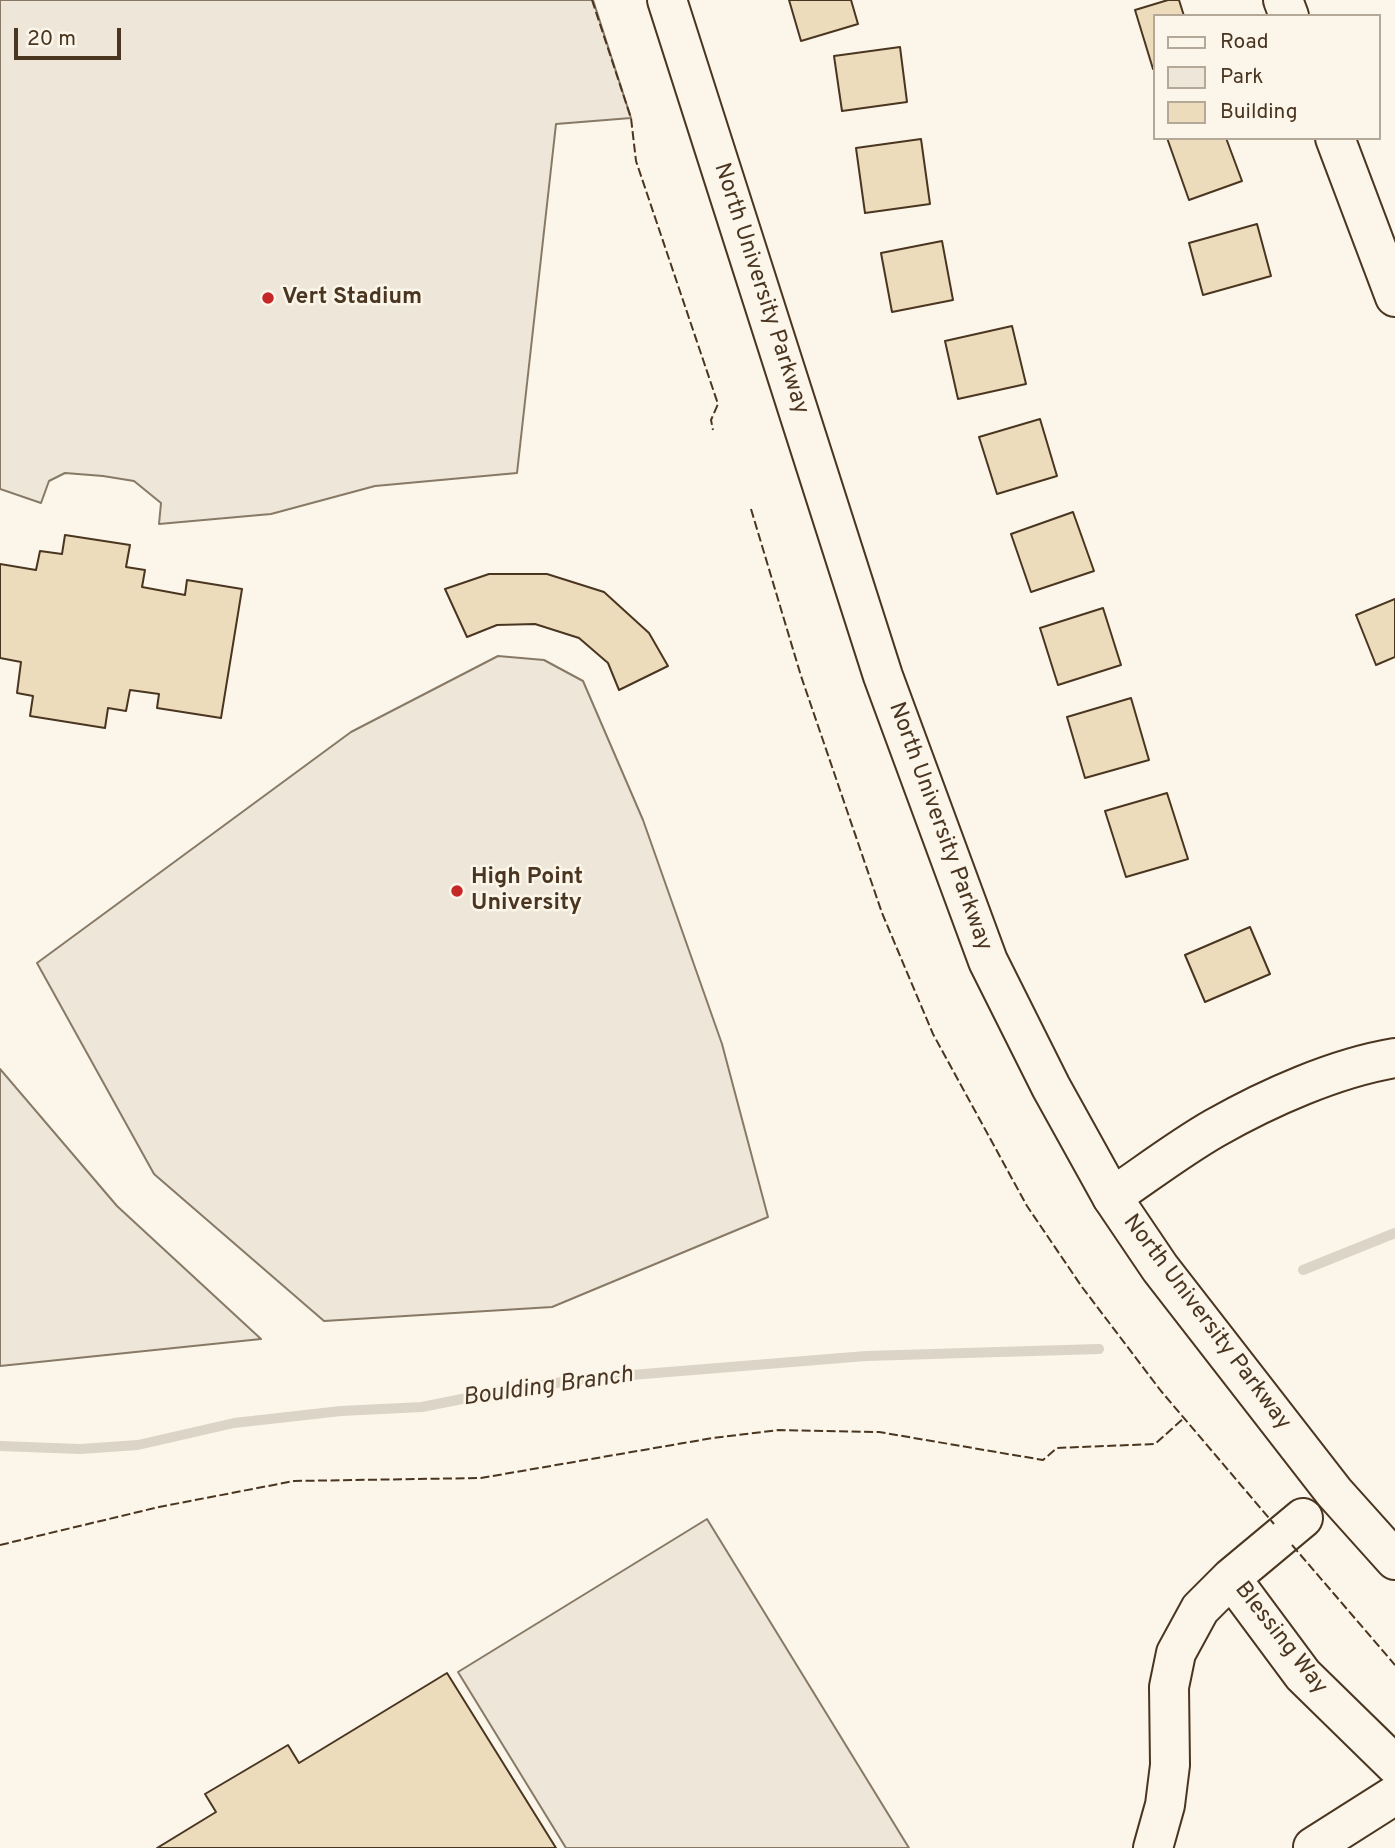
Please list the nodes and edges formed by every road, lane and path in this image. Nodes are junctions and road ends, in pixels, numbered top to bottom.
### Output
1 (667, 0) edge
2 (1336, 140) edge
3 (1395, 297) edge
4 (1395, 1058) edge
5 (1112, 1196) junction
6 (1303, 1518) dead end
7 (1395, 1560) edge
8 (1231, 1578) junction
9 (1395, 1765) edge
10 (1395, 1795) edge
11 (1313, 1847) edge
12 (1153, 1848) edge

1 - 5 main road, North University Parkway
2 - 3 main road
4 - 5 main road
5 - 7 main road, North University Parkway
6 - 8 main road, Blessing Way
8 - 9 main road, Blessing Way
8 - 12 main road
10 - 11 main road

